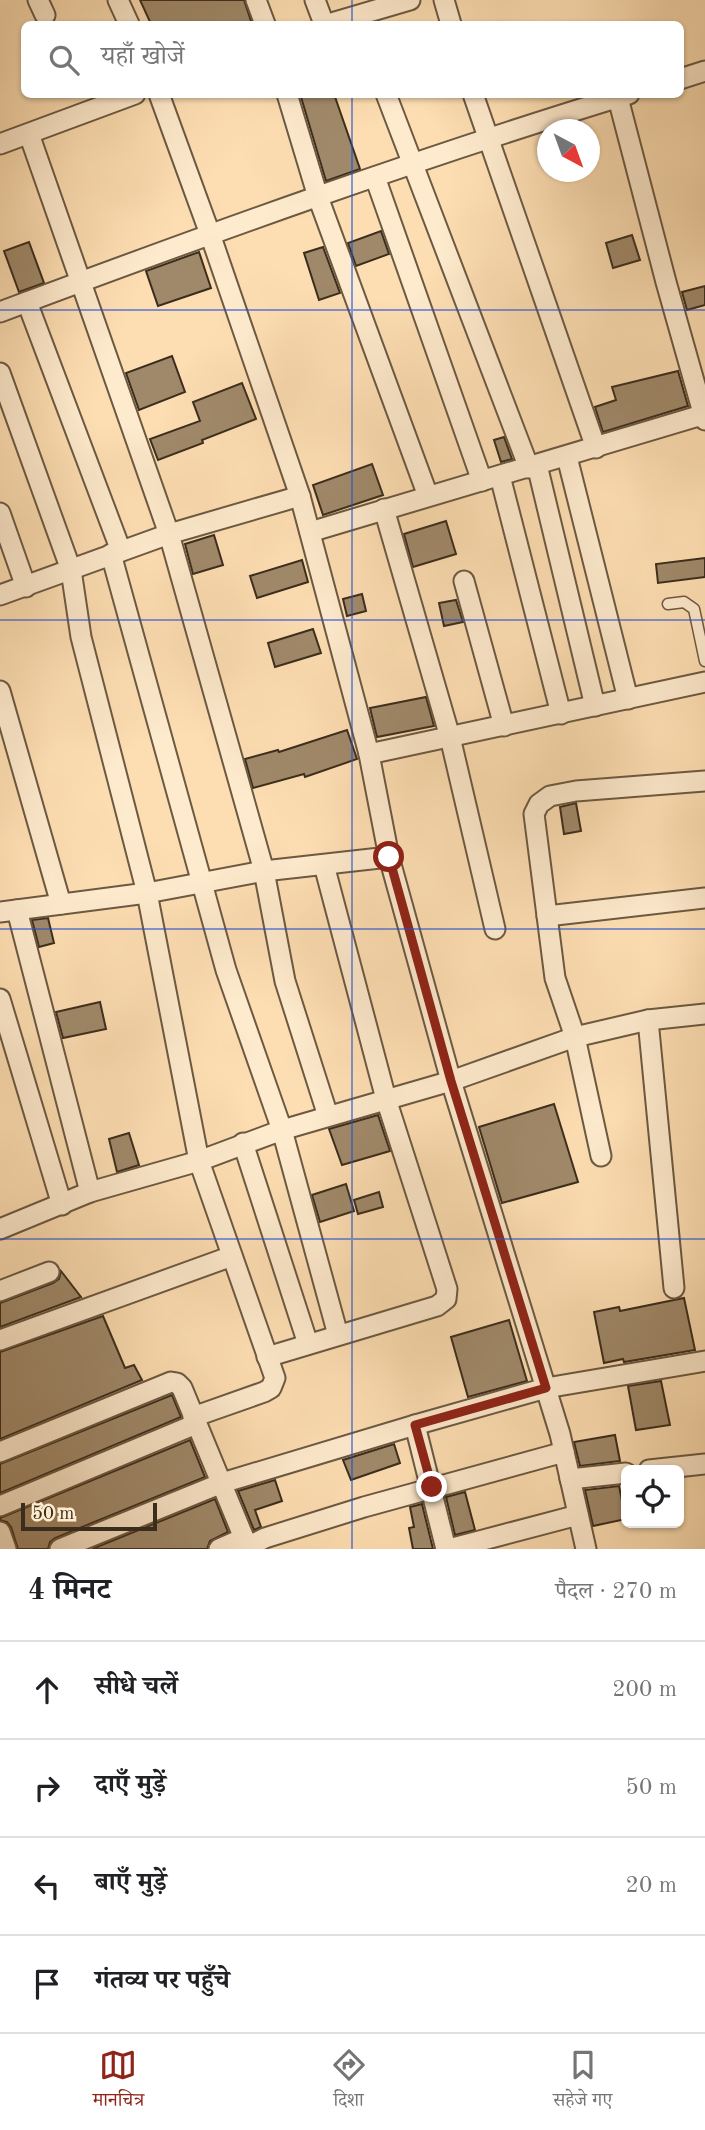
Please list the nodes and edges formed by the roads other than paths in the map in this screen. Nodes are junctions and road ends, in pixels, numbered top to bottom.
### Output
1 (118, 0) edge
2 (256, 0) edge
3 (315, 0) edge
4 (410, 0) edge
5 (444, 0) edge
6 (379, 5) edge
7 (359, 20) edge
8 (128, 21) edge
9 (264, 21) edge
10 (325, 21) edge
11 (450, 21) edge
12 (705, 71) edge
13 (684, 78) edge
14 (124, 98) edge
15 (160, 98) edge
16 (288, 98) edge
17 (387, 98) edge
18 (474, 98) edge
19 (617, 98) edge
20 (623, 98) edge
21 (29, 134) junction
22 (487, 138) junction
23 (0, 144) edge
24 (411, 164) junction
25 (375, 177) junction
26 (318, 197) junction
27 (210, 234) junction
28 (81, 282) junction
29 (27, 302) junction
30 (0, 312) edge
31 (0, 373) edge
32 (705, 414) edge
33 (705, 420) edge
34 (596, 448) junction
35 (567, 457) junction
36 (533, 467) junction
37 (491, 479) junction
38 (300, 496) junction
39 (428, 496) junction
40 (384, 509) junction
41 (0, 513) edge
42 (310, 532) junction
43 (169, 534) junction
44 (116, 552) junction
45 (71, 570) junction
46 (464, 581) dead end
47 (26, 587) junction
48 (0, 595) edge
49 (668, 604) dead end
50 (705, 661) edge
51 (705, 682) edge
52 (0, 691) edge
53 (628, 699) junction
54 (595, 706) junction
55 (561, 714) junction
56 (504, 726) junction
57 (450, 737) junction
58 (369, 754) junction
59 (705, 781) edge
60 (389, 857) junction
61 (324, 865) junction
62 (264, 872) junction
63 (202, 883) junction
64 (147, 893) junction
65 (705, 898) edge
66 (61, 904) junction
67 (9, 911) edge
68 (547, 916) junction
69 (495, 929) dead end
70 (0, 999) edge
71 (705, 1014) edge
72 (648, 1020) junction
73 (575, 1037) junction
74 (451, 1081) junction
75 (386, 1099) junction
76 (328, 1116) junction
77 (282, 1129) junction
78 (243, 1143) junction
79 (601, 1156) dead end
80 (199, 1161) junction
81 (90, 1192) junction
82 (62, 1205) junction
83 (0, 1229) edge
84 (232, 1256) junction
85 (49, 1272) dead end
86 (674, 1288) dead end
87 (0, 1291) edge
88 (338, 1335) junction
89 (0, 1340) edge
90 (308, 1344) junction
91 (267, 1357) junction
92 (705, 1361) edge
93 (546, 1388) junction
94 (195, 1421) junction
95 (415, 1425) junction
96 (0, 1452) edge
97 (564, 1452) junction
98 (705, 1464) edge
99 (684, 1466) edge
100 (621, 1474) edge
101 (570, 1479) junction
102 (222, 1483) junction
103 (432, 1487) junction
104 (0, 1506) edge
105 (578, 1515) junction
106 (0, 1532) edge
107 (246, 1545) edge
108 (6, 1549) edge
109 (60, 1549) edge
110 (219, 1549) edge
111 (448, 1549) edge
112 (586, 1549) edge

1 - 8 street
2 - 9 street
3 - 10 street
4 - 6 street
5 - 11 street
6 - 7 street
12 - 13 street
14 - 21 street
15 - 27 street
16 - 26 street
17 - 24 street
18 - 22 street
19 - 22 street
20 - 32 street
21 - 23 street
21 - 28 street
22 - 24 street
22 - 34 street
24 - 25 street
24 - 36 street
25 - 26 street
25 - 37 street
26 - 27 street
26 - 39 street
27 - 28 street
27 - 38 street
28 - 29 street
28 - 43 street
29 - 30 street
29 - 44 street
31 - 45 street
32 - 33 street
32 - 34 street
34 - 35 street
35 - 36 street
35 - 53 street
36 - 37 street
36 - 54 street
37 - 39 street
37 - 55 street
38 - 42 street
38 - 43 street
39 - 40 street
40 - 42 street
40 - 57 street
41 - 47 street
42 - 58 street
43 - 44 street
43 - 62 street
44 - 45 street
44 - 63 street
45 - 47 street
45 - 64 street
46 - 56 street
47 - 48 street
49 - 50 lane
51 - 53 street
52 - 66 street
53 - 54 street
54 - 55 street
55 - 56 street
56 - 57 street
57 - 58 street
57 - 69 street
58 - 60 street
59 - 68 street
60 - 61 street
60 - 74 street
61 - 62 street
61 - 75 street
62 - 63 street
62 - 76 street
63 - 64 street
63 - 77 street
64 - 66 street
64 - 80 street
65 - 68 street
66 - 67 street
67 - 81 street
68 - 73 street
70 - 82 street
71 - 72 street
72 - 73 street
72 - 86 street
73 - 74 street
73 - 79 street
74 - 75 street
74 - 93 street
75 - 76 street
75 - 88 street
76 - 77 street
77 - 78 street
77 - 88 street
78 - 80 street
78 - 90 street
80 - 81 street
80 - 84 street
81 - 82 street
82 - 83 street
84 - 89 street
84 - 91 street
85 - 87 street
88 - 90 street
90 - 91 street
91 - 94 street
92 - 93 street
93 - 95 street
93 - 97 street
94 - 96 street
94 - 102 street
94 - 104 street
95 - 102 street
95 - 103 street
97 - 101 street
97 - 103 street
98 - 99 street
100 - 101 street
101 - 105 street
102 - 107 street
102 - 109 street
103 - 107 street
103 - 111 street
105 - 111 street
105 - 112 street
106 - 108 street
107 - 110 street

